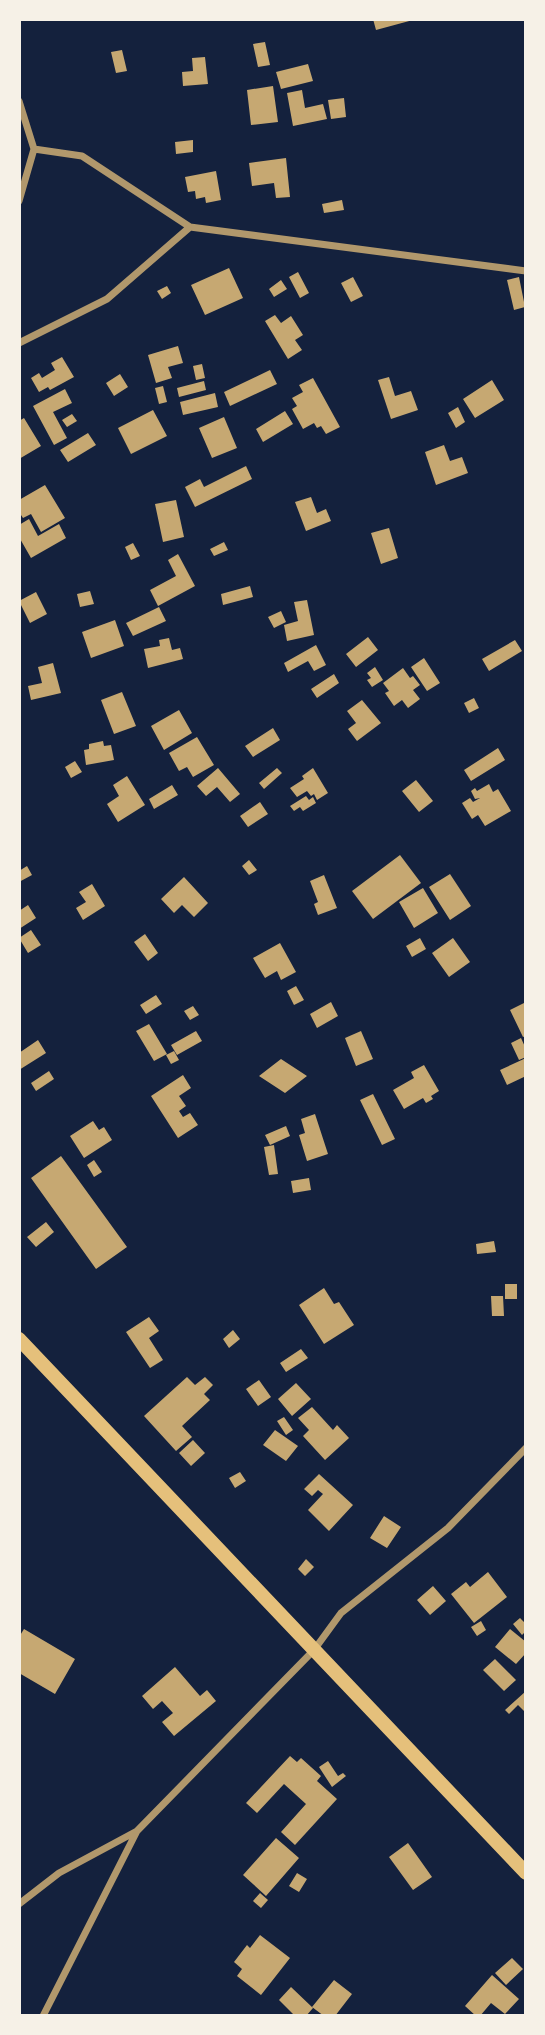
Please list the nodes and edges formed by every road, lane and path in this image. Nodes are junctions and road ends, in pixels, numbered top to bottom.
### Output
1 (19, 102) edge
2 (34, 149) junction
3 (19, 201) edge
4 (190, 227) junction
5 (526, 271) edge
6 (19, 343) edge
7 (19, 1339) edge
8 (526, 1448) edge
9 (314, 1650) junction
10 (137, 1831) junction
11 (526, 1873) edge
12 (19, 1904) edge
13 (43, 2016) edge

1 - 2 street
2 - 3 street
2 - 4 street
4 - 5 street
4 - 6 street
7 - 9 main road
8 - 9 street
9 - 10 street
9 - 11 main road
10 - 12 street
10 - 13 street

